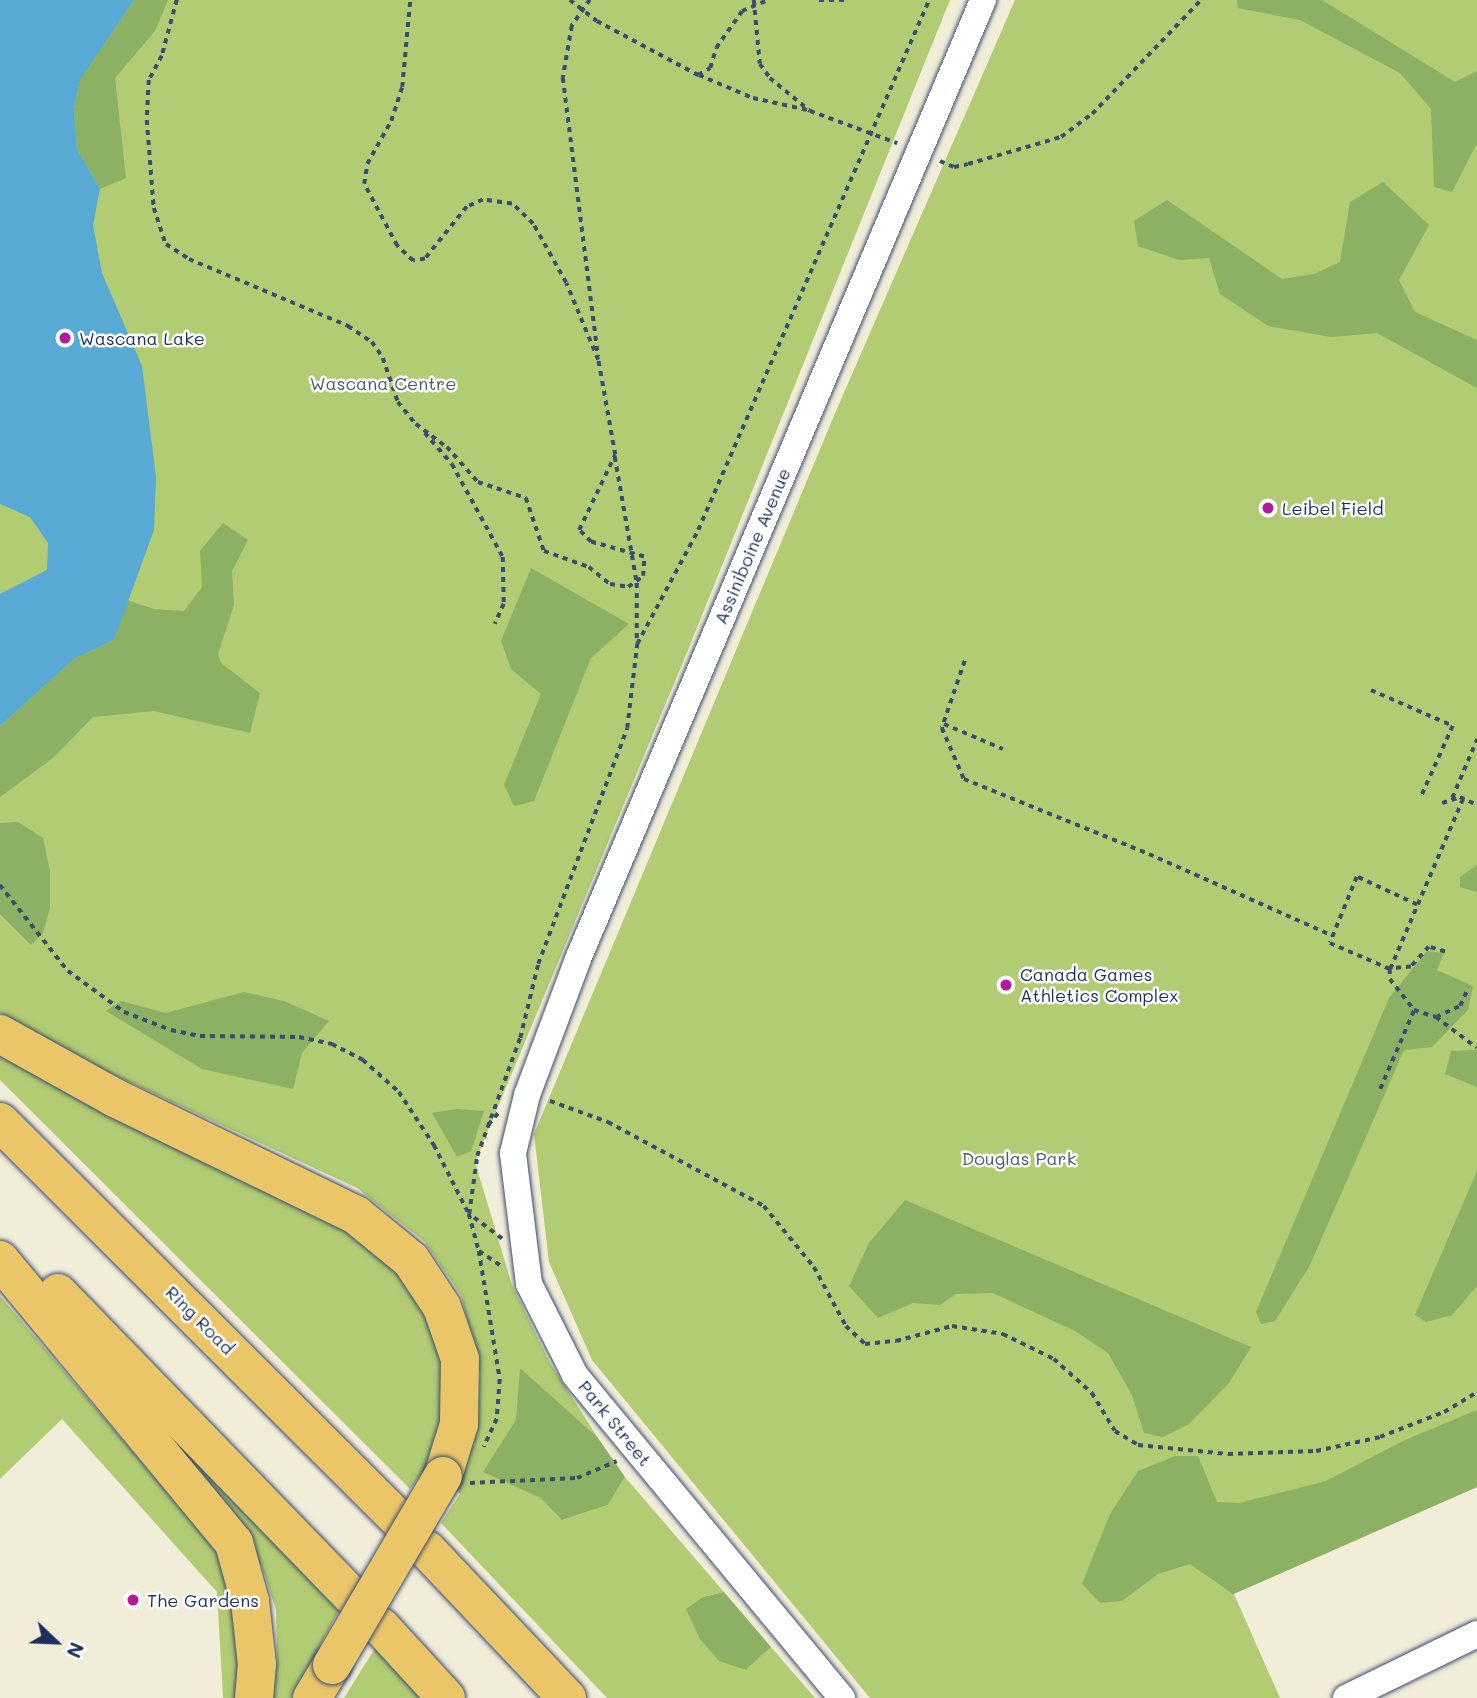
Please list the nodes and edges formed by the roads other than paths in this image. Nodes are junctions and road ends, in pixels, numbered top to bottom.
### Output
1 (983, 0) edge
2 (0, 1034) edge
3 (527, 1095) joint
4 (0, 1122) edge
5 (0, 1234) edge
6 (0, 1260) edge
7 (398, 1519) dead end
8 (427, 1549) dead end
9 (352, 1596) dead end
10 (381, 1627) dead end
11 (1477, 1634) edge
12 (254, 1698) edge
13 (312, 1698) edge
14 (446, 1698) edge
15 (567, 1698) edge
16 (842, 1698) edge
17 (1346, 1698) edge

1 - 3 street, Assiniboine Avenue
2 - 13 highway, bridge
3 - 16 street, Park Street
4 - 7 highway, Ring Road
5 - 9 highway
6 - 12 highway
8 - 15 highway
10 - 14 highway
11 - 17 street

